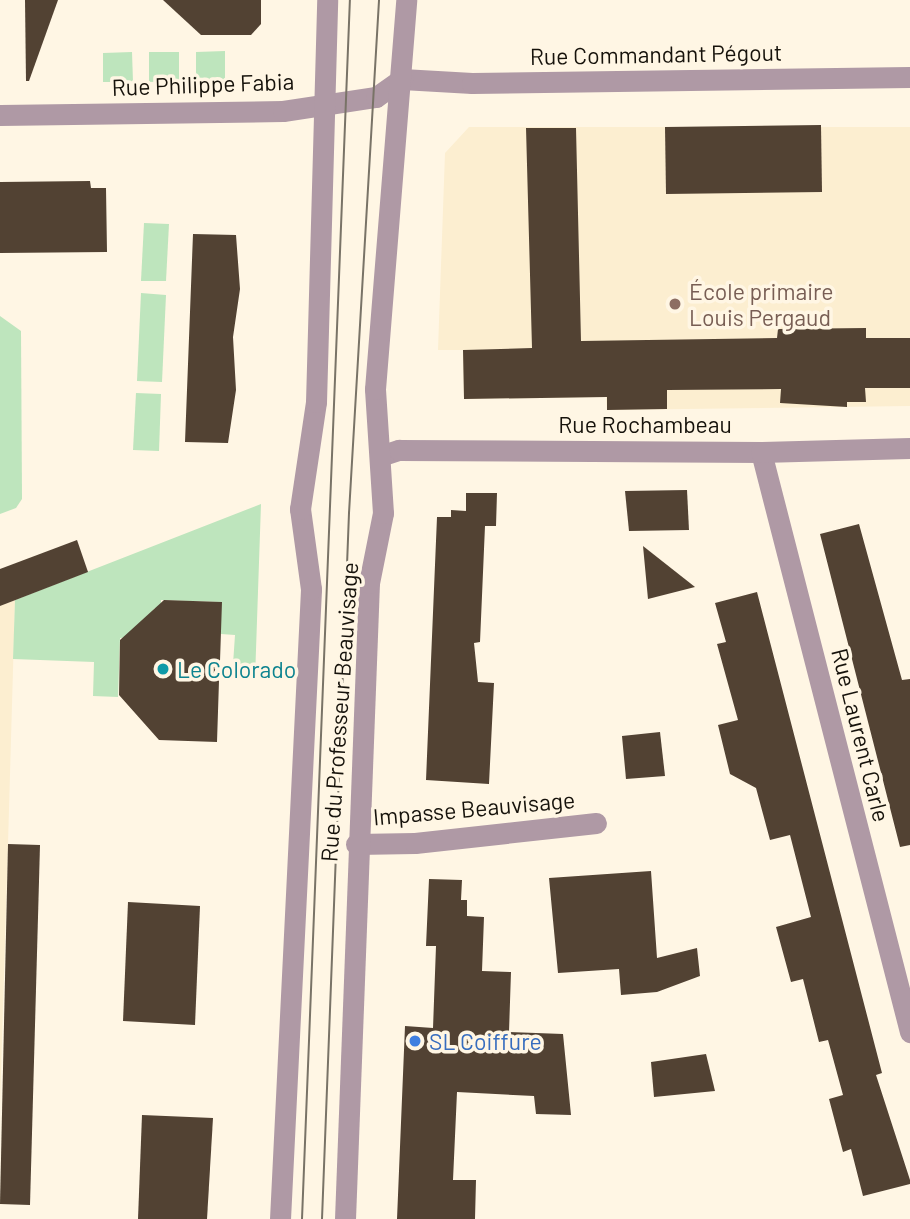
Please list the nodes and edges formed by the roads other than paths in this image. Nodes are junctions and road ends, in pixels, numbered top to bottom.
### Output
1 (327, 0) edge
2 (406, 0) edge
3 (910, 77) edge
4 (402, 79) junction
5 (324, 105) junction
6 (0, 115) edge
7 (910, 448) edge
8 (761, 452) junction
9 (380, 456) junction
10 (596, 823) dead end
11 (356, 844) junction
12 (910, 1032) edge
13 (280, 1219) edge
14 (345, 1219) edge

1 - 5 street, Rue du Professeur Beauvisage
2 - 4 street, Rue du Professeur Beauvisage
3 - 4 street, Rue Commandant Pégout
4 - 5 street, Rue Philippe Fabia
4 - 9 street, Rue du Professeur Beauvisage
5 - 6 street, Rue Philippe Fabia
5 - 13 street, Rue du Professeur Beauvisage
7 - 8 street, Rue Rochambeau
8 - 9 street, Rue Rochambeau
8 - 12 street, Rue Laurent Carle
9 - 11 street, Rue du Professeur Beauvisage
10 - 11 street, Impasse Beauvisage
11 - 14 street, Rue du Professeur Beauvisage

